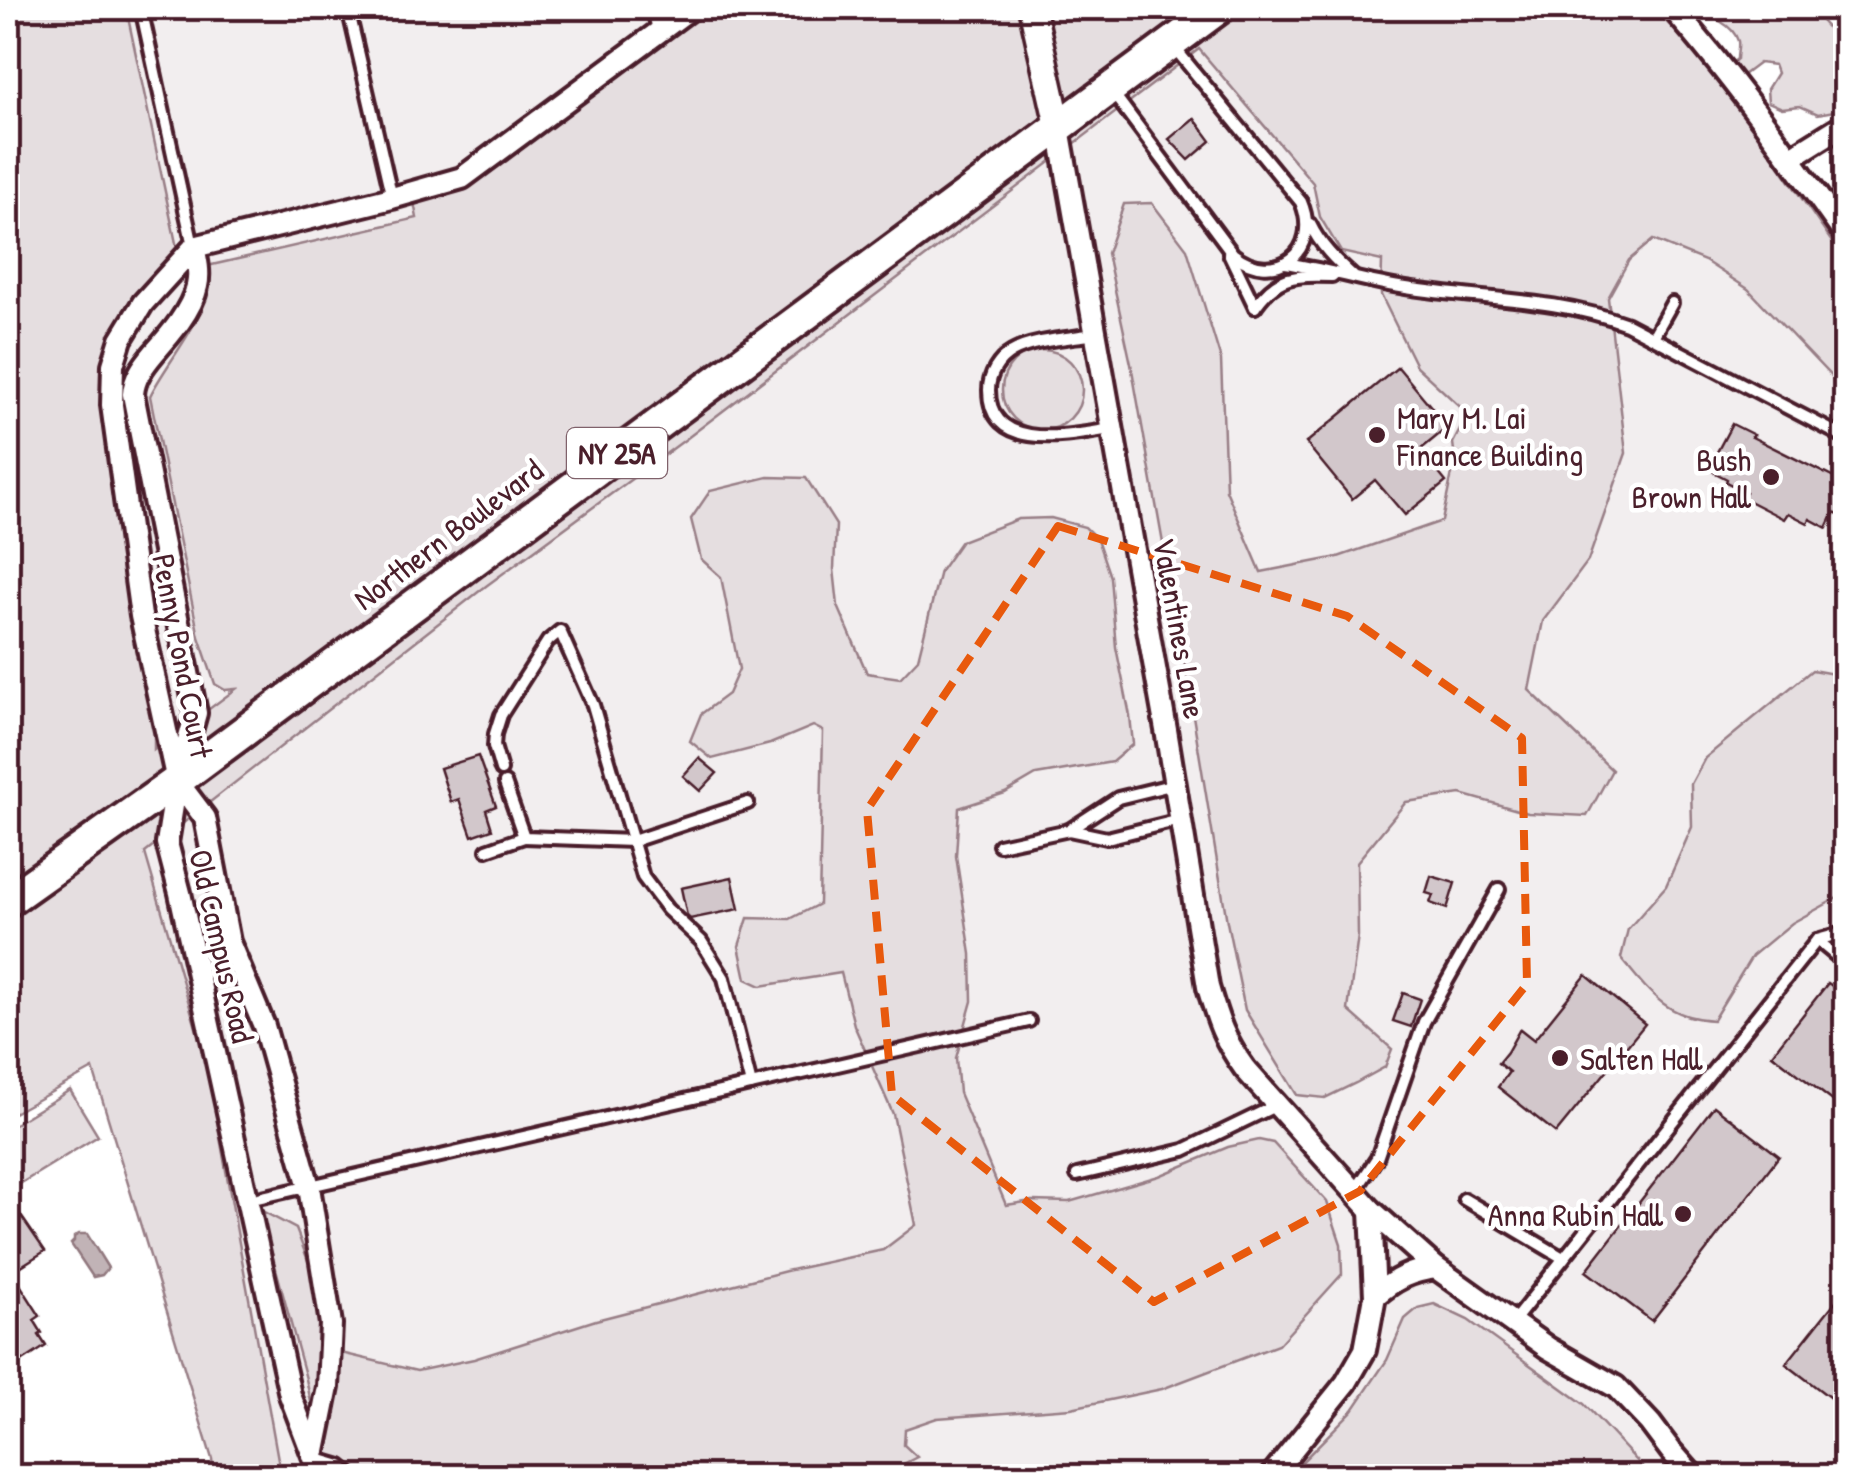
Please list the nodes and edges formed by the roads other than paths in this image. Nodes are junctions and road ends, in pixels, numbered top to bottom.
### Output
1 (141, 8) edge
2 (348, 8) edge
3 (653, 8) edge
4 (691, 8) edge
5 (1032, 8) edge
6 (1219, 8) edge
7 (1672, 8) edge
8 (658, 32) junction
9 (1171, 44) junction
10 (1110, 88) junction
11 (1846, 123) edge
12 (1059, 128) junction
13 (1790, 158) junction
14 (392, 198) junction
15 (1306, 215) junction
16 (1846, 236) edge
17 (1224, 243) junction
18 (194, 247) junction
19 (1284, 263) junction
20 (1353, 276) junction
21 (1672, 302) dead end
22 (1095, 334) junction
23 (1653, 337) junction
24 (1111, 429) junction
25 (1846, 440) edge
26 (501, 770) dead end
27 (177, 781) junction
28 (506, 783) dead end
29 (1175, 784) junction
30 (748, 803) dead end
31 (1181, 820) junction
32 (1069, 830) junction
33 (524, 837) junction
34 (633, 841) junction
35 (999, 845) dead end
36 (487, 850) dead end
37 (1499, 889) dead end
38 (8, 901) edge
39 (1846, 932) edge
40 (1817, 940) junction
41 (1846, 964) edge
42 (1029, 1022) dead end
43 (751, 1085) junction
44 (1277, 1105) junction
45 (1077, 1175) dead end
46 (309, 1187) junction
47 (1355, 1192) junction
48 (1464, 1199) dead end
49 (249, 1200) junction
50 (1370, 1210) junction
51 (1563, 1258) junction
52 (1436, 1268) junction
53 (1375, 1296) junction
54 (1512, 1322) junction
55 (315, 1467) edge
56 (353, 1476) edge
57 (1271, 1476) edge
58 (1694, 1476) edge

1 - 18 lane, Penny Pond Court
2 - 14 lane
3 - 8 lane
4 - 8 street
5 - 12 street, Valentines Lane
6 - 9 main road, Northern Boulevard / NY 25A
7 - 13 street
8 - 14 street
9 - 10 main road, Northern Boulevard / NY 25A
9 - 15 lane
10 - 12 main road, Northern Boulevard / NY 25A
10 - 17 lane
11 - 13 street
12 - 22 street, Valentines Lane
12 - 27 main road, Northern Boulevard / NY 25A
13 - 16 street
14 - 18 street
15 - 19 lane
15 - 20 lane
17 - 19 lane
17 - 20 lane
18 - 27 street, Penny Pond Court
18 - 27 street, Penny Pond Court
19 - 20 lane
20 - 23 lane
21 - 23 lane
22 - 24 street, Valentines Lane
22 - 24 lane
23 - 25 lane
24 - 29 street, Valentines Lane
26 - 34 lane
27 - 38 main road, Northern Boulevard / NY 25A
27 - 46 street, Old Campus Road
27 - 49 street, Old Campus Road
28 - 33 lane
29 - 31 street, Valentines Lane
29 - 32 lane
30 - 34 lane
31 - 32 lane
31 - 44 street, Valentines Lane
32 - 35 lane
33 - 34 lane
33 - 36 lane
34 - 43 lane
37 - 47 lane
39 - 40 lane
40 - 41 lane
40 - 51 lane
42 - 43 lane
43 - 46 lane
44 - 45 lane
44 - 47 street, Valentines Lane
46 - 49 lane
46 - 55 street, Old Campus Road
47 - 50 street, Valentines Lane
48 - 51 lane
49 - 55 street, Old Campus Road
50 - 52 street, Valentines Lane
50 - 53 street
51 - 54 lane
52 - 53 street
52 - 54 street, Valentines Lane
53 - 57 street
54 - 58 street, Valentines Lane
55 - 56 lane

